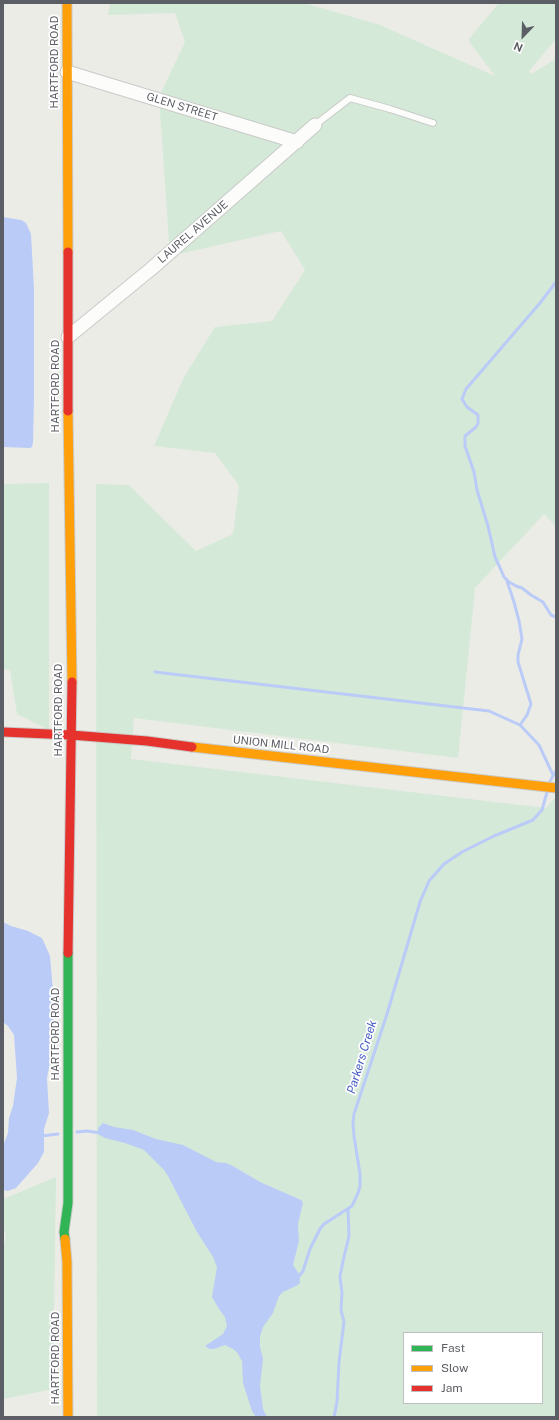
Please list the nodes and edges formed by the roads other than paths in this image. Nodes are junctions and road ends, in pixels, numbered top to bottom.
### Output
1 (67, 3) edge
2 (67, 72) junction
3 (433, 123) dead end
4 (315, 125) joint
5 (297, 142) junction
6 (68, 337) junction
7 (3, 732) edge
8 (72, 735) junction
9 (556, 788) edge
10 (68, 1417) edge

1 - 2 street, HARTFORD ROAD
2 - 5 street, GLEN STREET
2 - 6 street, HARTFORD ROAD
3 - 4 lane
4 - 5 street, LAUREL AVENUE
5 - 6 street, LAUREL AVENUE
6 - 8 street, HARTFORD ROAD
7 - 8 street, UNION MILL ROAD
8 - 9 street, UNION MILL ROAD
8 - 10 street, HARTFORD ROAD

